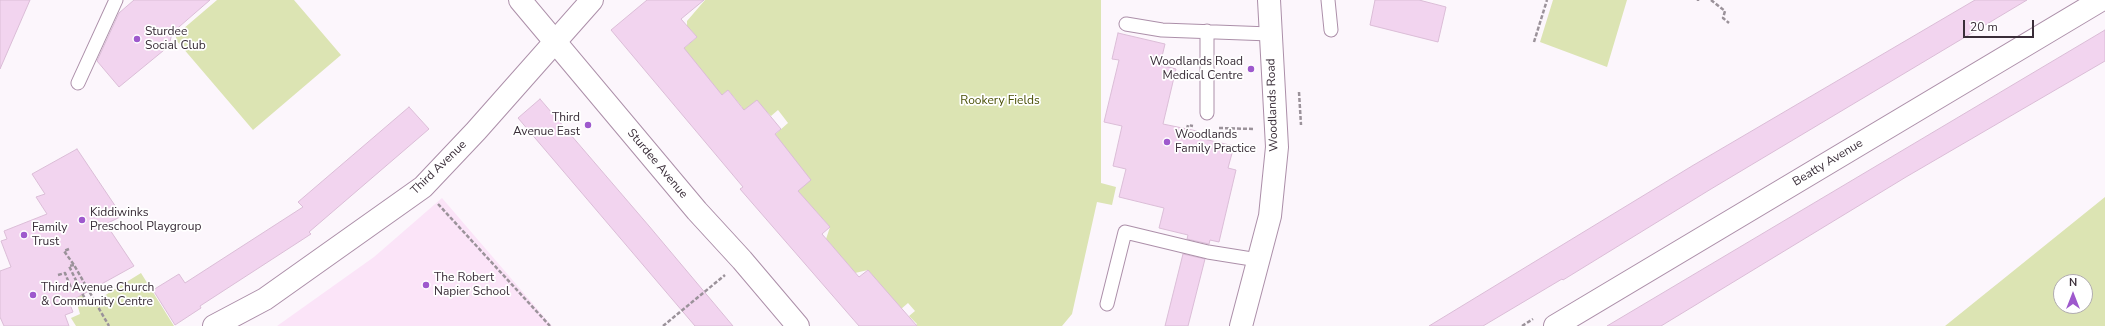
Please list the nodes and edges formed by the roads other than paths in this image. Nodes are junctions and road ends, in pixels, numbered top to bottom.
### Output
1 (116, 0) edge
2 (520, 0) edge
3 (592, 0) edge
4 (1269, 0) edge
5 (1328, 0) edge
6 (2101, 0) edge
7 (1126, 24) dead end
8 (1330, 30) dead end
9 (1207, 31) junction
10 (1270, 34) junction
11 (554, 41) junction
12 (78, 83) dead end
13 (1207, 113) dead end
14 (1258, 260) junction
15 (1107, 304) dead end
16 (214, 326) edge
17 (798, 326) edge
18 (1241, 326) edge
19 (1555, 326) edge

1 - 12 lane
2 - 11 street, Sturdee Avenue
3 - 11 street, Third Avenue
4 - 10 street, Woodlands Road
5 - 8 lane
6 - 19 street, Beatty Avenue
7 - 9 lane
9 - 10 lane
9 - 13 lane
10 - 14 street, Woodlands Road
11 - 16 street, Third Avenue
11 - 17 street, Sturdee Avenue
14 - 15 lane
14 - 18 street, Woodlands Road

